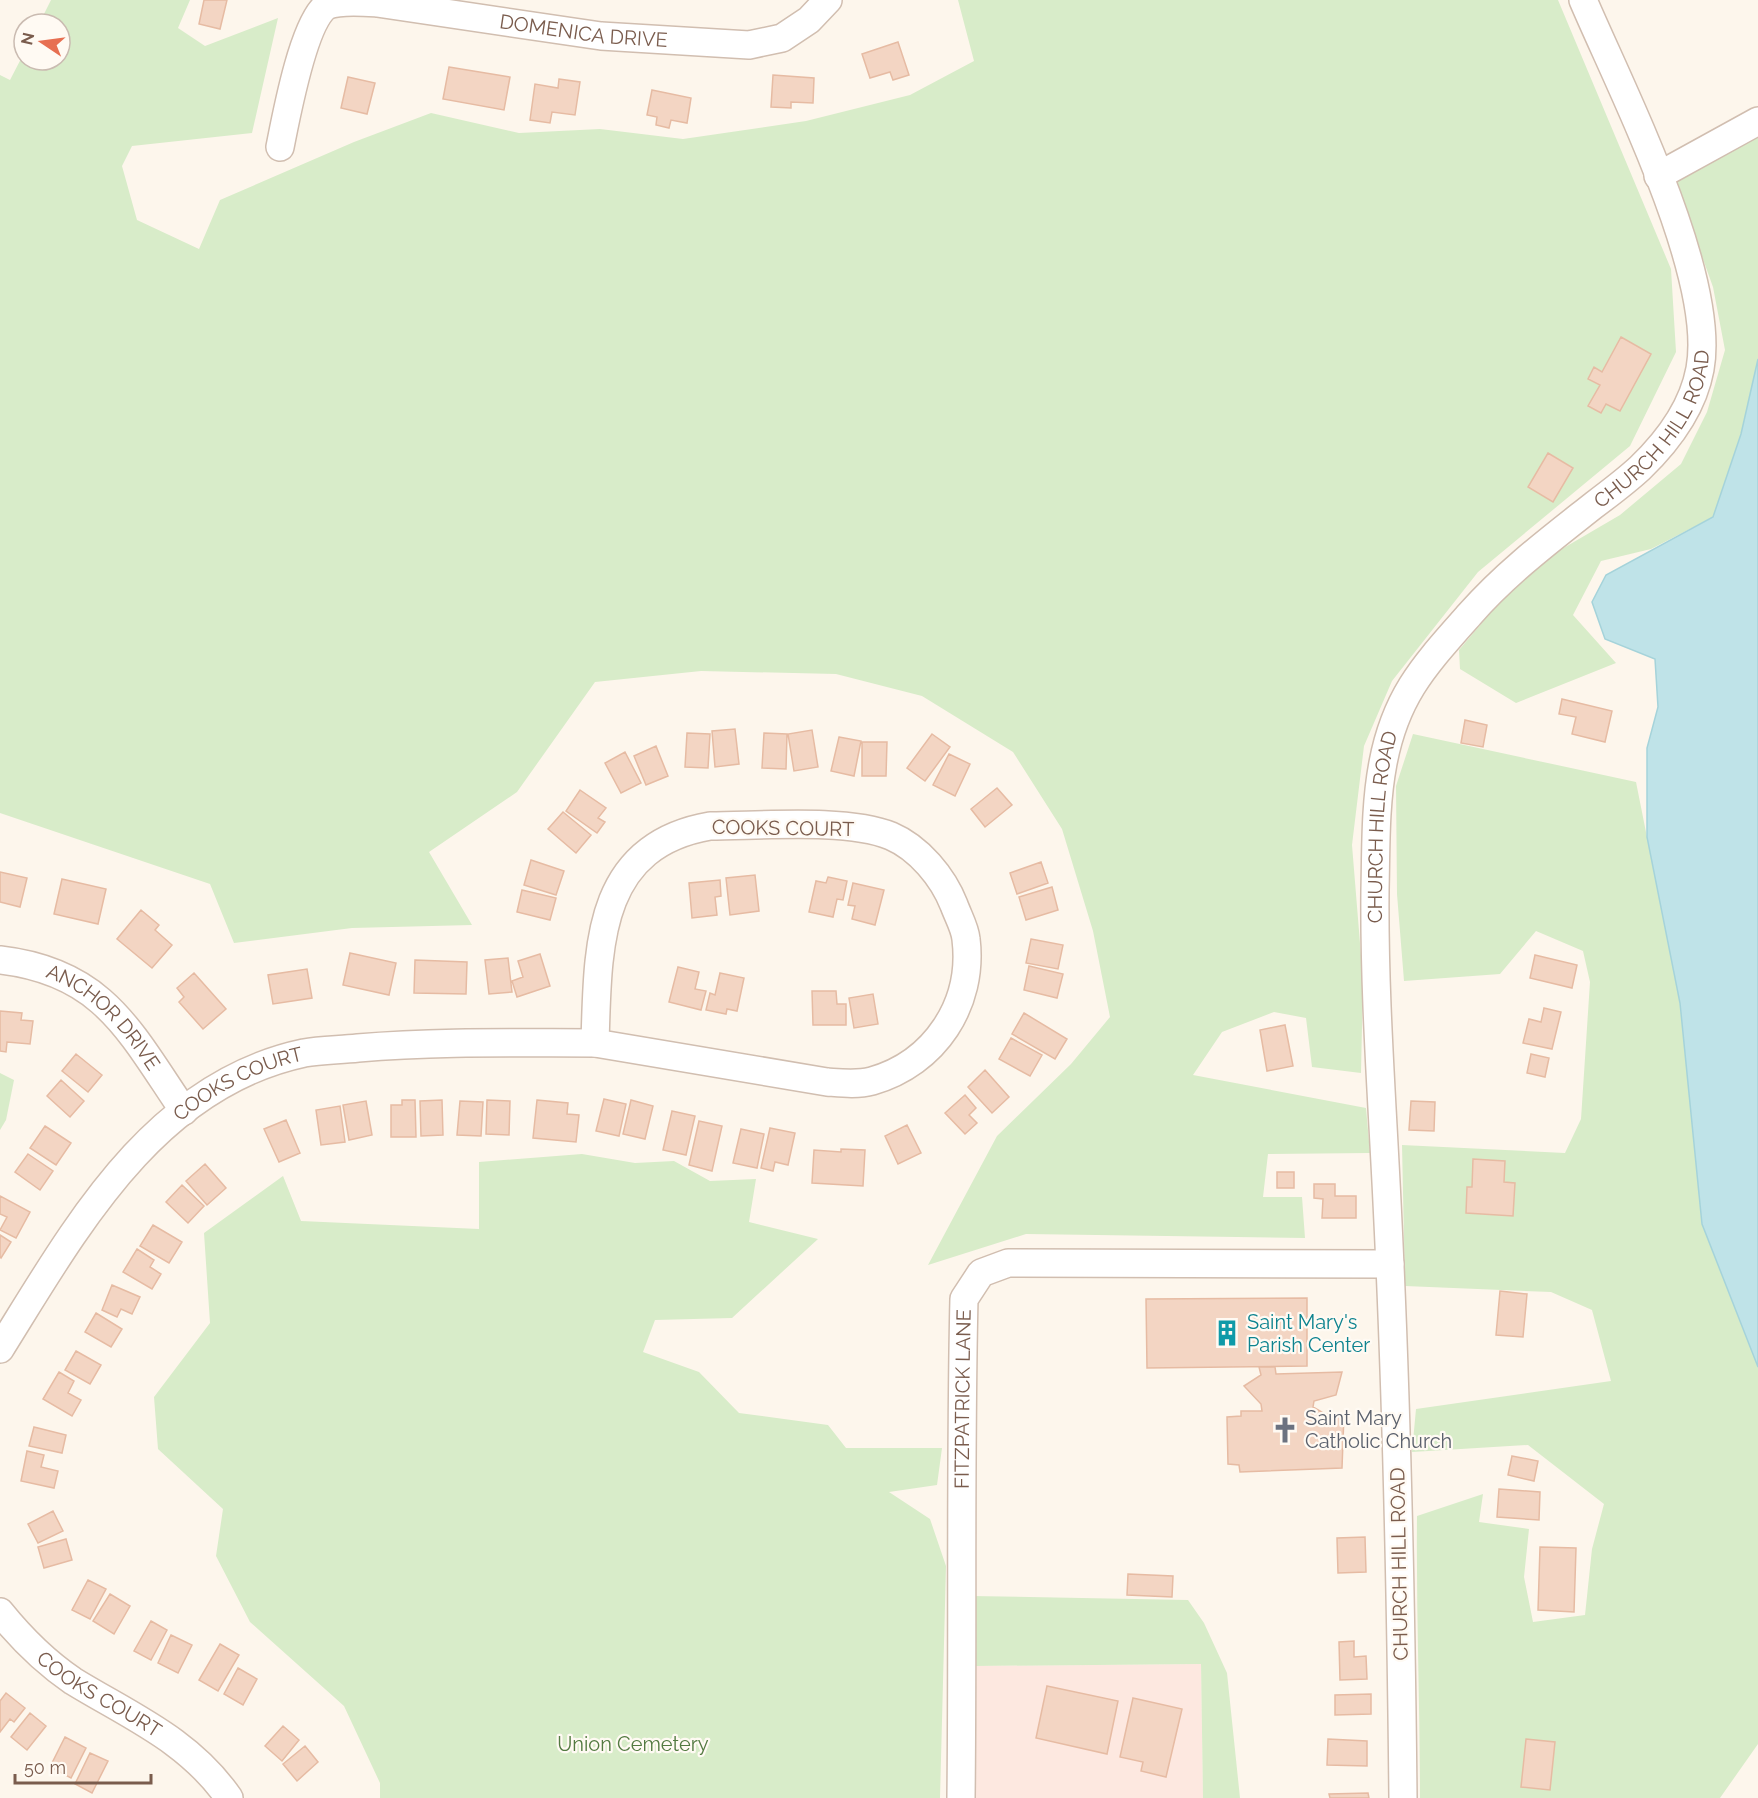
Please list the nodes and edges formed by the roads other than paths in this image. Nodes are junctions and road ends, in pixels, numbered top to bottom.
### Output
1 (828, 0) edge
2 (1583, 0) edge
3 (1758, 121) edge
4 (280, 147) dead end
5 (1658, 176) junction
6 (0, 960) edge
7 (595, 1043) junction
8 (184, 1111) junction
9 (1390, 1264) junction
10 (0, 1349) edge
11 (0, 1612) edge
12 (229, 1798) edge
13 (961, 1798) edge
14 (1403, 1798) edge

1 - 4 street, DOMENICA DRIVE
2 - 5 street, CHURCH HILL ROAD
3 - 5 street
5 - 9 street, CHURCH HILL ROAD
6 - 8 street, ANCHOR DRIVE
7 - 7 street, COOKS COURT
7 - 8 street, COOKS COURT
8 - 10 street, COOKS COURT
9 - 13 street, FITZPATRICK LANE
9 - 14 street, CHURCH HILL ROAD
11 - 12 street, COOKS COURT

